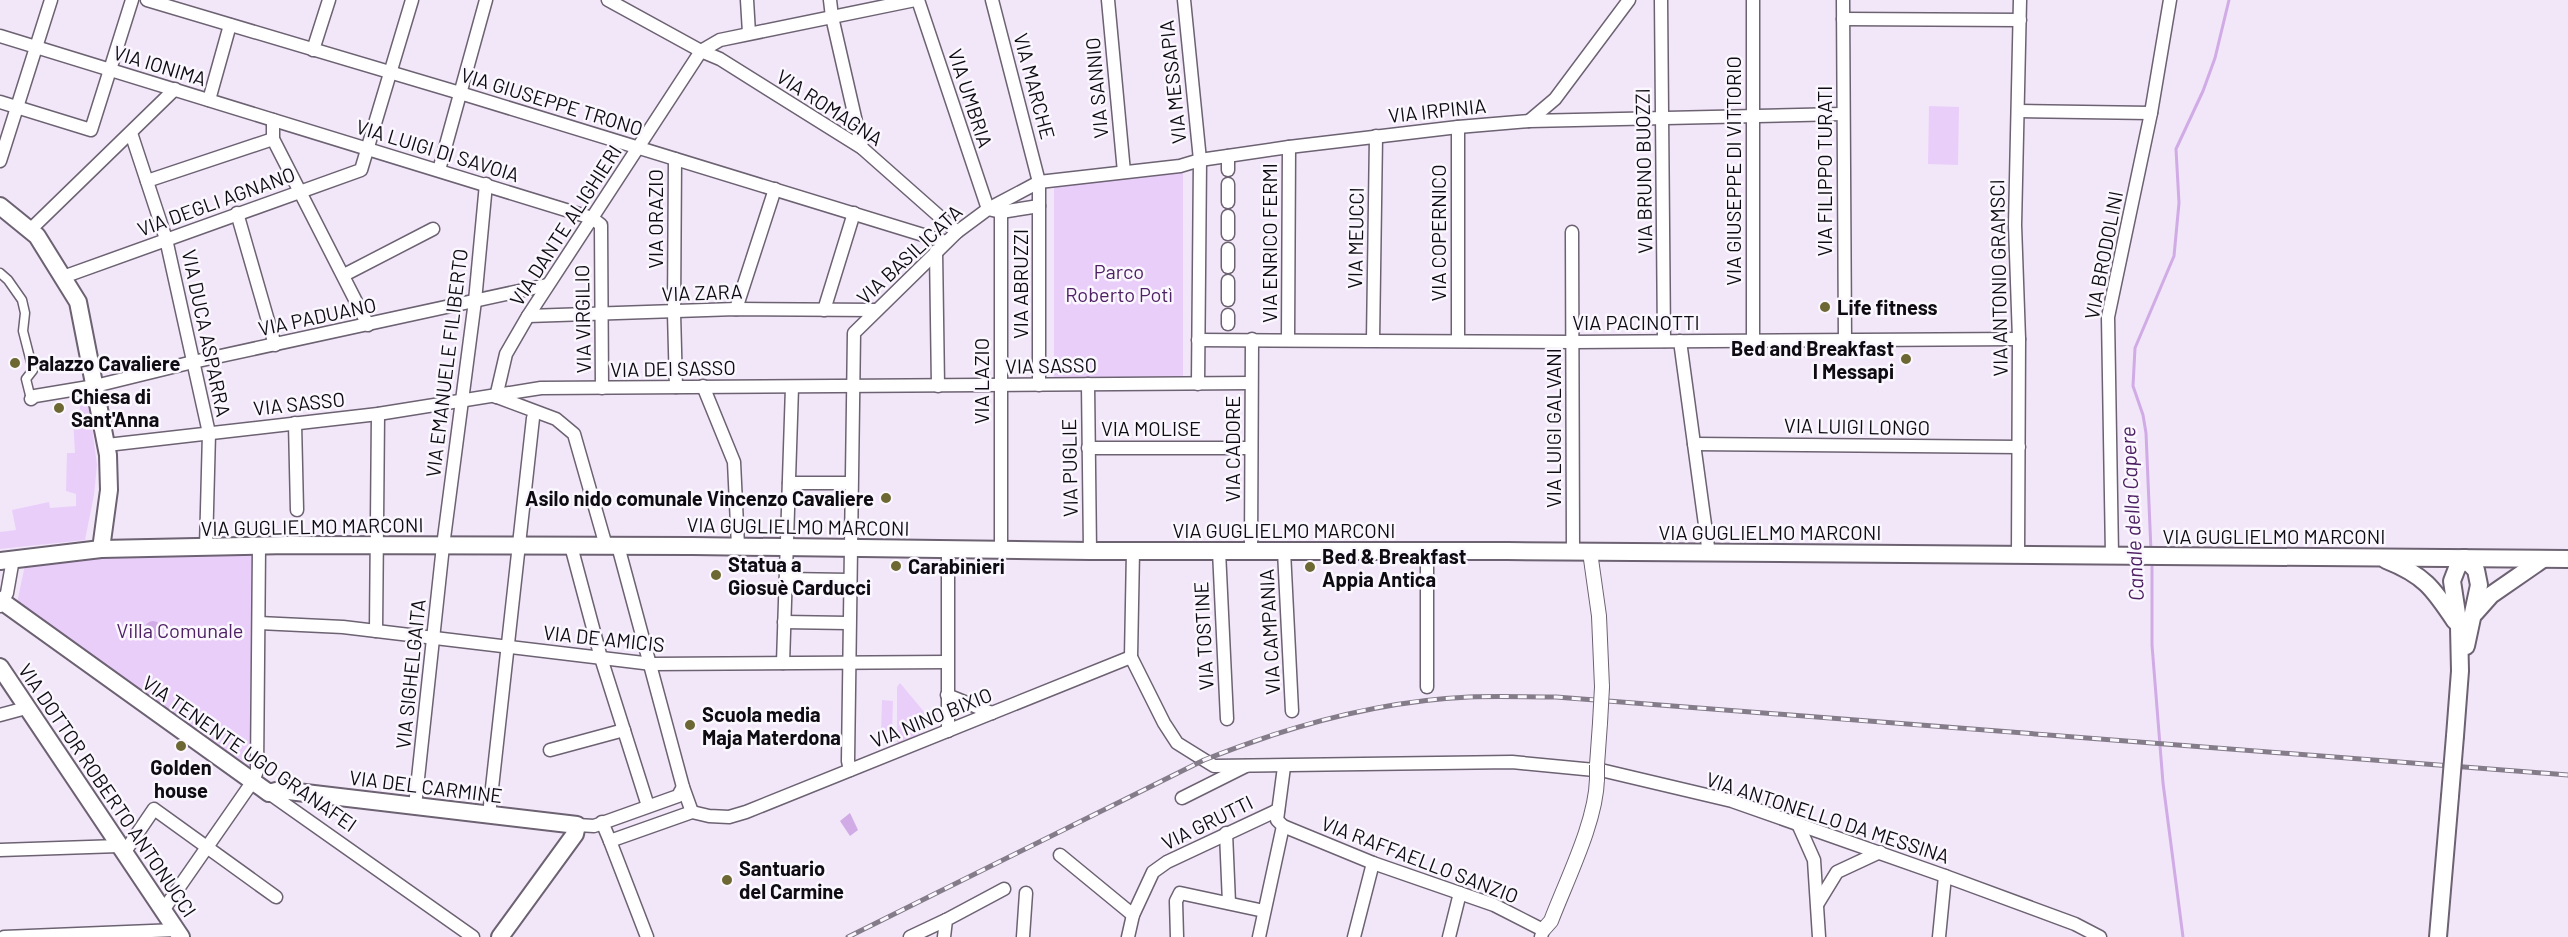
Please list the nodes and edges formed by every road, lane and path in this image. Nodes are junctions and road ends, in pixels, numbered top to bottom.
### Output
1 (51, 0) edge
2 (132, 0) edge
3 (147, 0) edge
4 (329, 0) edge
5 (412, 0) edge
6 (486, 0) edge
7 (608, 0) edge
8 (747, 0) edge
9 (830, 0) edge
10 (917, 0) edge
11 (992, 0) edge
12 (1108, 0) edge
13 (1184, 0) edge
14 (1629, 0) edge
15 (1661, 0) edge
16 (1753, 0) edge
17 (1843, 0) edge
18 (2020, 0) edge
19 (2170, 0) edge
20 (832, 17) junction
21 (1843, 18) junction
22 (2020, 20) junction
23 (230, 25) junction
24 (749, 33) junction
25 (0, 36) edge
26 (36, 47) junction
27 (313, 50) junction
28 (701, 51) junction
29 (110, 69) junction
30 (390, 72) junction
31 (175, 89) junction
32 (460, 93) junction
33 (208, 100) junction
34 (0, 102) edge
35 (18, 108) junction
36 (2018, 111) junction
37 (2151, 113) junction
38 (1842, 114) junction
39 (1752, 116) junction
40 (1662, 118) junction
41 (273, 120) junction
42 (1529, 121) junction
43 (1458, 127) junction
44 (131, 133) junction
45 (1376, 136) junction
46 (273, 139) junction
47 (1289, 147) junction
48 (368, 148) junction
49 (638, 148) junction
50 (862, 148) junction
51 (1228, 156) junction
52 (675, 159) junction
53 (0, 160) edge
54 (1200, 160) junction
55 (439, 170) junction
56 (1228, 170) dead end
57 (1124, 172) junction
58 (147, 182) junction
59 (1039, 182) junction
60 (486, 184) junction
61 (1228, 184) dead end
62 (775, 189) junction
63 (300, 191) junction
64 (1228, 202) dead end
65 (0, 206) edge
66 (1039, 206) junction
67 (988, 209) junction
68 (1001, 212) junction
69 (237, 213) junction
70 (854, 213) junction
71 (1228, 216) dead end
72 (591, 218) junction
73 (433, 229) dead end
74 (30, 230) junction
75 (957, 232) junction
76 (1572, 232) dead end
77 (1228, 234) dead end
78 (166, 238) junction
79 (946, 242) junction
80 (1228, 249) dead end
81 (936, 251) junction
82 (1228, 267) dead end
83 (0, 273) edge
84 (344, 275) junction
85 (63, 277) junction
86 (1228, 281) dead end
87 (547, 285) junction
88 (1228, 300) dead end
89 (475, 301) junction
90 (736, 309) junction
91 (824, 310) junction
92 (877, 310) junction
93 (674, 313) junction
94 (601, 315) junction
95 (528, 316) junction
96 (368, 325) junction
97 (1252, 339) junction
98 (2019, 339) junction
99 (1198, 340) junction
100 (1288, 340) junction
101 (1373, 340) junction
102 (1458, 340) junction
103 (1664, 341) junction
104 (1680, 341) junction
105 (1753, 341) junction
106 (1845, 341) junction
107 (1573, 342) junction
108 (275, 345) junction
109 (193, 362) junction
110 (1251, 383) junction
111 (1088, 384) junction
112 (1198, 384) junction
113 (1001, 385) junction
114 (1040, 385) junction
115 (95, 386) junction
116 (703, 386) junction
117 (938, 386) junction
118 (676, 387) junction
119 (792, 387) junction
120 (852, 387) junction
121 (602, 388) junction
122 (496, 397) junction
123 (31, 399) joint
124 (463, 402) junction
125 (378, 414) junction
126 (533, 418) dead end
127 (295, 423) junction
128 (209, 433) junction
129 (1694, 444) junction
130 (107, 445) junction
131 (2019, 447) junction
132 (1088, 448) junction
133 (1251, 448) junction
134 (789, 483) junction
135 (850, 483) junction
136 (297, 510) dead end
137 (377, 546) junction
138 (443, 546) junction
139 (519, 546) junction
140 (571, 546) junction
141 (612, 546) junction
142 (738, 546) junction
143 (260, 547) junction
144 (787, 547) junction
145 (206, 548) junction
146 (850, 548) junction
147 (101, 549) junction
148 (948, 549) junction
149 (1001, 550) junction
150 (1090, 551) junction
151 (1133, 551) junction
152 (1219, 551) junction
153 (1251, 551) junction
154 (1284, 551) junction
155 (1427, 551) junction
156 (1581, 552) junction
157 (1709, 554) junction
158 (2018, 555) junction
159 (2112, 555) junction
160 (2380, 558) junction
161 (2464, 558) junction
162 (2543, 559) junction
163 (2568, 559) edge
164 (7, 560) edge
165 (786, 579) junction
166 (849, 580) junction
167 (1, 603) edge
168 (2472, 616) junction
169 (784, 622) junction
170 (259, 623) junction
171 (848, 623) junction
172 (2459, 627) junction
173 (376, 631) junction
174 (435, 638) junction
175 (508, 648) junction
176 (1131, 657) junction
177 (601, 658) junction
178 (947, 662) junction
179 (783, 663) junction
180 (849, 663) junction
181 (652, 664) junction
182 (0, 667) edge
183 (2460, 671) junction
184 (1427, 687) dead end
185 (947, 695) junction
186 (26, 708) junction
187 (1292, 711) dead end
188 (992, 713) junction
189 (0, 715) edge
190 (1227, 719) dead end
191 (624, 730) junction
192 (948, 731) junction
193 (550, 750) dead end
194 (1248, 766) junction
195 (1284, 767) junction
196 (850, 770) junction
197 (253, 781) junction
198 (683, 787) junction
199 (269, 793) junction
200 (1182, 798) dead end
201 (415, 806) junction
202 (648, 806) junction
203 (1278, 810) junction
204 (692, 812) junction
205 (489, 815) junction
206 (602, 822) junction
207 (1798, 824) junction
208 (577, 825) junction
209 (1282, 826) junction
210 (1226, 833) junction
211 (610, 841) junction
212 (207, 847) junction
213 (121, 849) junction
214 (0, 850) edge
215 (1880, 852) junction
216 (1060, 855) dead end
217 (1373, 863) junction
218 (1945, 876) junction
219 (1004, 889) dead end
220 (1026, 893) dead end
221 (1460, 893) junction
222 (276, 897) dead end
223 (1228, 903) junction
224 (1818, 903) junction
225 (164, 909) junction
226 (1264, 912) junction
227 (1133, 915) junction
228 (946, 920) junction
229 (1542, 933) edge
230 (179, 934) edge
231 (4, 937) edge
232 (472, 937) edge
233 (500, 937) edge
234 (647, 937) edge
235 (910, 937) edge
236 (944, 937) edge
237 (1023, 937) edge
238 (1128, 937) edge
239 (1177, 937) edge
240 (1259, 937) edge
241 (1354, 937) edge
242 (1449, 937) edge
243 (1819, 937) edge
244 (1939, 937) edge
245 (2100, 937) edge
246 (2438, 937) edge

1 - 26 street
2 - 29 street
3 - 23 street, VIA GIUSEPPE TRONO
4 - 27 street
5 - 30 street
6 - 32 street
7 - 28 street, VIA ROMAGNA
8 - 24 street
9 - 20 street
10 - 20 street
10 - 67 street, VIA UMBRIA
11 - 59 street, VIA MARCHE
12 - 57 street, VIA SANNIO
13 - 54 street, VIA MESSAPIA
14 - 42 street
15 - 40 street, VIA BRUNO BUOZZI
16 - 39 street, VIA GIUSEPPE DI VITTORIO
17 - 21 street, VIA FILIPPO TURATI
18 - 22 street, VIA ANTONIO GRAMSCI
19 - 37 street, VIA BRODOLINI
20 - 24 street
20 - 50 street
21 - 22 street
21 - 38 street, VIA FILIPPO TURATI
22 - 36 street, VIA ANTONIO GRAMSCI
23 - 27 street, VIA GIUSEPPE TRONO
23 - 33 street
24 - 28 street
25 - 26 street, VIA IONIMA
26 - 29 street, VIA IONIMA
26 - 35 street
27 - 30 street, VIA GIUSEPPE TRONO
28 - 49 street, VIA DANTE ALIGHIERI
28 - 50 street, VIA ROMAGNA
29 - 31 street, VIA IONIMA
29 - 35 street
30 - 32 street, VIA GIUSEPPE TRONO
30 - 48 street
31 - 33 street, VIA IONIMA
31 - 44 street
32 - 49 street, VIA GIUSEPPE TRONO
32 - 55 street
33 - 41 street, VIA IONIMA
34 - 35 street
35 - 53 street
36 - 37 street
36 - 98 street, VIA ANTONIO GRAMSCI
37 - 159 street, VIA BRODOLINI
38 - 39 street, VIA IRPINIA
38 - 106 street, VIA FILIPPO TURATI
39 - 40 street, VIA IRPINIA
39 - 105 street, VIA GIUSEPPE DI VITTORIO
40 - 42 street, VIA IRPINIA
40 - 103 street, VIA BRUNO BUOZZI
41 - 46 street
41 - 48 street, VIA LUIGI DI SAVOIA
42 - 43 street, VIA IRPINIA
43 - 45 street, VIA IRPINIA
43 - 102 street, VIA COPERNICO
44 - 58 street, VIA DUCA ASPARRA
44 - 74 street
45 - 47 street, VIA IRPINIA
45 - 101 street, VIA MEUCCI
46 - 58 street
46 - 63 street
47 - 51 street, VIA IRPINIA
47 - 100 street, VIA ENRICO FERMI
48 - 55 street, VIA LUIGI DI SAVOIA
48 - 63 street, VIA DEGLI AGNANO
49 - 52 street, VIA GIUSEPPE TRONO
49 - 72 street, VIA DANTE ALIGHIERI
50 - 75 street, VIA ROMAGNA
51 - 54 street, VIA IRPINIA
51 - 56 street
52 - 62 street, VIA GIUSEPPE TRONO
52 - 93 street, VIA ORAZIO
54 - 57 street, VIA IRPINIA
54 - 99 street, VIA MESSAPIA
55 - 60 street, VIA LUIGI DI SAVOIA
57 - 59 street, VIA IRPINIA
58 - 78 street, VIA DUCA ASPARRA
59 - 66 street, VIA ABRUZZI
59 - 67 street, VIA BASILICATA
60 - 72 street, VIA LUIGI DI SAVOIA
60 - 89 street, VIA EMANUELE FILIBERTO
61 - 64 street
62 - 70 street, VIA GIUSEPPE TRONO
62 - 90 street
63 - 69 street, VIA DEGLI AGNANO
63 - 84 street
65 - 74 main road
66 - 68 street
66 - 114 street, VIA ABRUZZI
67 - 68 street
67 - 75 street, VIA BASILICATA
68 - 113 street, VIA LAZIO
69 - 78 street, VIA DEGLI AGNANO
69 - 108 street
70 - 79 street, VIA GIUSEPPE TRONO
70 - 91 street
71 - 77 street
72 - 87 street, VIA DANTE ALIGHIERI
72 - 94 street, VIA VIRGILIO
73 - 84 street
74 - 85 main road
75 - 79 street, VIA BASILICATA
76 - 107 street, VIA LUIGI GALVANI
78 - 85 street, VIA DEGLI AGNANO
78 - 109 street, VIA DUCA ASPARRA
79 - 81 street, VIA BASILICATA
80 - 82 street
81 - 92 street, VIA BASILICATA
81 - 117 street
83 - 123 street
84 - 96 street
85 - 115 main road
86 - 88 street
87 - 89 street, VIA PADUANO
87 - 95 street, VIA DANTE ALIGHIERI
89 - 96 street, VIA PADUANO
89 - 124 street, VIA EMANUELE FILIBERTO
90 - 91 street, VIA ZARA
90 - 93 street, VIA ZARA
91 - 92 street, VIA ZARA
92 - 120 street, VIA BASILICATA
93 - 94 street, VIA ZARA
93 - 118 street, VIA ORAZIO
94 - 95 street, VIA ZARA
94 - 121 street, VIA VIRGILIO
95 - 122 street, VIA DANTE ALIGHIERI
96 - 108 street, VIA PADUANO
97 - 99 street, VIA PACINOTTI
97 - 100 street, VIA PACINOTTI
97 - 110 street, VIA CADORE
98 - 106 street, VIA PACINOTTI
98 - 131 street, VIA ANTONIO GRAMSCI
99 - 112 street, VIA MESSAPIA
100 - 101 street, VIA PACINOTTI
101 - 102 street, VIA PACINOTTI
102 - 107 street, VIA PACINOTTI
103 - 104 street, VIA PACINOTTI
103 - 107 street, VIA PACINOTTI
104 - 105 street, VIA PACINOTTI
104 - 129 street
105 - 106 street, VIA PACINOTTI
107 - 156 street, VIA LUIGI GALVANI
108 - 109 street, VIA PADUANO
109 - 115 street, VIA PADUANO
109 - 128 street, VIA DUCA ASPARRA
110 - 112 street, VIA SASSO
110 - 133 street, VIA CADORE
111 - 112 street, VIA SASSO
111 - 114 street, VIA SASSO
111 - 132 street, VIA PUGLIE
113 - 114 street, VIA SASSO
113 - 117 street, VIA SASSO
113 - 149 street, VIA LAZIO
115 - 123 street, VIA PADUANO
115 - 130 main road
116 - 118 street, VIA DEI SASSO
116 - 119 street, VIA DEI SASSO
116 - 142 street
117 - 120 street, VIA SASSO
118 - 121 street, VIA DEI SASSO
119 - 120 street, VIA DEI SASSO
119 - 134 street
120 - 135 street, VIA BASILICATA
121 - 122 street, VIA DEI SASSO
122 - 124 street, VIA SASSO
122 - 141 street
124 - 125 street, VIA SASSO
124 - 138 street, VIA EMANUELE FILIBERTO
125 - 127 street, VIA SASSO
125 - 137 street
126 - 139 street
127 - 128 street, VIA SASSO
127 - 136 street
128 - 130 street, VIA SASSO
128 - 145 street, VIA DUCA ASPARRA
129 - 131 street, VIA LUIGI LONGO
129 - 157 street
130 - 147 main road
131 - 158 street, VIA ANTONIO GRAMSCI
132 - 133 street, VIA MOLISE
132 - 150 street, VIA PUGLIE
133 - 153 street, VIA CADORE
134 - 135 street
134 - 144 street
135 - 146 street, VIA BASILICATA
137 - 138 main road, VIA GUGLIELMO MARCONI
137 - 143 main road, VIA GUGLIELMO MARCONI
137 - 173 street
138 - 139 main road, VIA GUGLIELMO MARCONI
138 - 174 street, VIA SIGHELGAITA
139 - 140 main road, VIA GUGLIELMO MARCONI
139 - 175 street
140 - 141 main road, VIA GUGLIELMO MARCONI
140 - 177 street
141 - 142 main road, VIA GUGLIELMO MARCONI
141 - 181 street
142 - 144 main road, VIA GUGLIELMO MARCONI
143 - 145 main road, VIA GUGLIELMO MARCONI
143 - 170 street
144 - 146 main road, VIA GUGLIELMO MARCONI
144 - 165 street
145 - 147 main road, VIA GUGLIELMO MARCONI
146 - 148 main road, VIA GUGLIELMO MARCONI
146 - 166 street, VIA BASILICATA
147 - 164 main road, VIA GUGLIELMO MARCONI
148 - 149 main road, VIA GUGLIELMO MARCONI
148 - 178 street
149 - 150 main road, VIA GUGLIELMO MARCONI
150 - 151 main road, VIA GUGLIELMO MARCONI
151 - 152 main road, VIA GUGLIELMO MARCONI
151 - 176 street
152 - 153 main road, VIA GUGLIELMO MARCONI
152 - 190 street, VIA TOSTINE
153 - 154 main road, VIA GUGLIELMO MARCONI
154 - 155 main road, VIA GUGLIELMO MARCONI
154 - 187 street, VIA CAMPANIA
155 - 156 main road, VIA GUGLIELMO MARCONI
155 - 184 street
156 - 157 main road, VIA GUGLIELMO MARCONI
156 - 229 street, bridge
157 - 158 main road, VIA GUGLIELMO MARCONI
158 - 159 main road, VIA GUGLIELMO MARCONI
159 - 160 main road, VIA GUGLIELMO MARCONI
160 - 161 main road, VIA GUGLIELMO MARCONI
160 - 172 main road
161 - 162 main road, VIA GUGLIELMO MARCONI
161 - 168 main road
161 - 172 main road
162 - 163 main road, VIA GUGLIELMO MARCONI
162 - 168 main road
164 - 167 street
165 - 166 street
165 - 169 street
166 - 171 street, VIA BASILICATA
167 - 197 main road, VIA TENENTE UGO GRANAFEI
168 - 183 main road
169 - 171 street
169 - 179 street
170 - 173 street, VIA DE AMICIS
170 - 197 street
171 - 180 street, VIA BASILICATA
172 - 183 main road
173 - 174 street, VIA DE AMICIS
174 - 175 street, VIA DE AMICIS
174 - 201 street, VIA SIGHELGAITA
175 - 177 street, VIA DE AMICIS
175 - 205 street
176 - 188 street, VIA NINO BIXIO
176 - 194 street, VIA ANTONELLO DA MESSINA
177 - 181 street, VIA DE AMICIS
177 - 191 street
178 - 180 street, VIA DE AMICIS
178 - 185 street
179 - 180 street, VIA DE AMICIS
179 - 181 street, VIA DE AMICIS
180 - 196 street, VIA BASILICATA
181 - 198 street
182 - 186 main road, VIA DOTTOR ROBERTO ANTONUCCI
183 - 246 main road, bridge
185 - 188 street
185 - 192 street
186 - 189 street
186 - 213 main road, VIA DOTTOR ROBERTO ANTONUCCI
188 - 192 street, VIA NINO BIXIO
191 - 193 street
191 - 202 street
192 - 196 street, VIA NINO BIXIO
194 - 195 street, VIA ANTONELLO DA MESSINA
194 - 200 street
195 - 203 street
195 - 207 street, VIA ANTONELLO DA MESSINA
196 - 204 street, VIA NINO BIXIO
197 - 199 main road, VIA TENENTE UGO GRANAFEI
197 - 212 street
198 - 202 street
198 - 204 street
199 - 201 main road, VIA DEL CARMINE
199 - 232 street, VIA TENENTE UGO GRANAFEI
201 - 205 main road, VIA DEL CARMINE
202 - 206 street
203 - 209 street
203 - 210 street, VIA GRUTTI
204 - 211 street
205 - 208 main road, VIA DEL CARMINE
206 - 208 street
206 - 211 street
207 - 215 street, VIA ANTONELLO DA MESSINA
207 - 224 street
208 - 233 main road
209 - 217 street, VIA RAFFAELLO SANZIO
209 - 226 street
210 - 223 street
210 - 227 street, VIA GRUTTI
211 - 234 street
212 - 213 street
212 - 222 street
212 - 225 street
213 - 214 street
213 - 225 main road, VIA DOTTOR ROBERTO ANTONUCCI
215 - 218 street, VIA ANTONELLO DA MESSINA
215 - 224 street
216 - 227 street
217 - 221 street, VIA RAFFAELLO SANZIO
217 - 241 street
218 - 244 street
218 - 245 street, VIA ANTONELLO DA MESSINA
219 - 228 street
220 - 237 street
221 - 229 street, VIA RAFFAELLO SANZIO
221 - 242 street
223 - 226 street
223 - 239 street
224 - 243 street
225 - 230 main road, VIA DOTTOR ROBERTO ANTONUCCI
226 - 240 street
227 - 238 street, VIA GRUTTI
228 - 235 street
228 - 236 street
230 - 231 street

